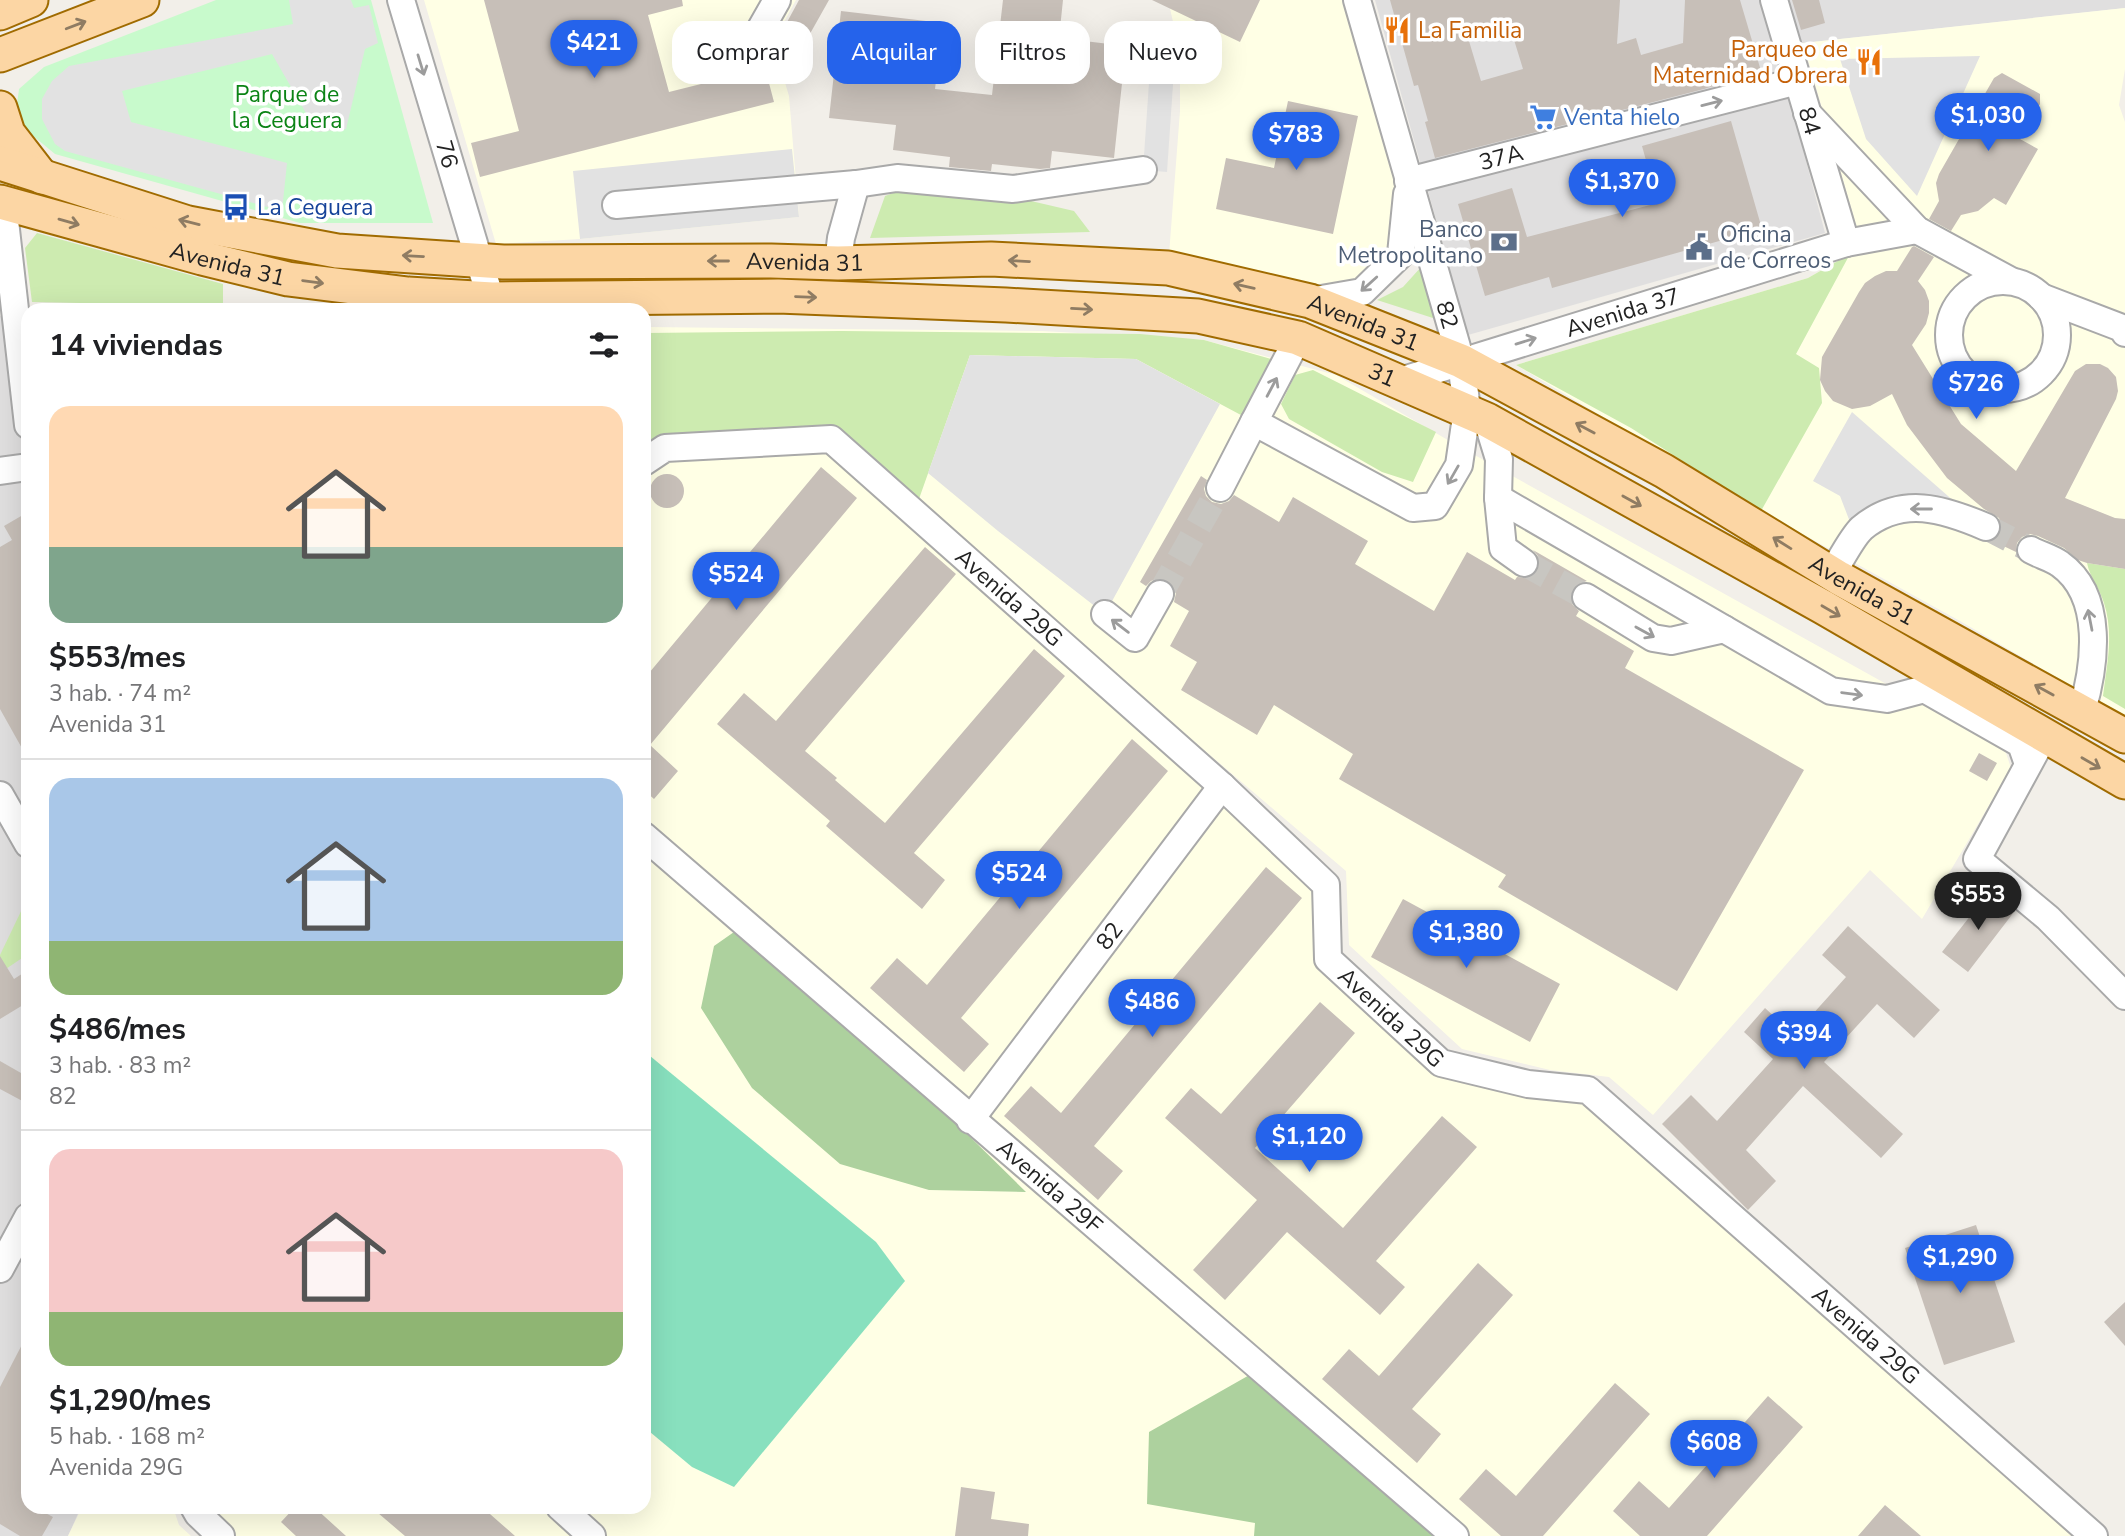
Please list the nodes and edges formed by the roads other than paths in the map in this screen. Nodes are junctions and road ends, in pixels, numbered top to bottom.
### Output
1 (31, 0) edge
2 (142, 0) edge
3 (401, 0) edge
4 (777, 0) edge
5 (1357, 0) edge
6 (1774, 0) edge
7 (0, 13) edge
8 (765, 21) edge
9 (6, 53) edge
10 (1798, 81) junction
11 (0, 103) edge
12 (0, 108) edge
13 (1807, 113) junction
14 (0, 163) edge
15 (1143, 170) dead end
16 (42, 177) junction
17 (1408, 181) junction
18 (856, 184) junction
19 (2, 203) edge
20 (616, 205) dead end
21 (1917, 230) junction
22 (1846, 243) junction
23 (492, 261) junction
24 (838, 263) junction
25 (2011, 281) junction
26 (2041, 297) junction
27 (1310, 301) junction
28 (484, 303) edge
29 (493, 303) edge
30 (529, 303) edge
31 (2125, 333) edge
32 (1298, 338) junction
33 (1461, 361) junction
34 (21, 365) edge
35 (1400, 381) junction
36 (1477, 415) junction
37 (1254, 422) junction
38 (651, 457) edge
39 (21, 468) edge
40 (0, 471) edge
41 (1220, 488) tunnel mouth
42 (1497, 498) junction
43 (1986, 527) tunnel mouth
44 (2031, 550) tunnel mouth
45 (1524, 563) tunnel mouth
46 (1832, 574) junction
47 (1160, 594) tunnel mouth
48 (1586, 597) tunnel mouth
49 (1105, 614) dead end
50 (1724, 629) junction
51 (1938, 686) junction
52 (2082, 711) junction
53 (2125, 736) edge
54 (2036, 750) junction
55 (2125, 782) edge
56 (1222, 786) junction
57 (0, 795) edge
58 (21, 832) edge
59 (651, 842) edge
60 (2125, 996) edge
61 (970, 1120) junction
62 (21, 1230) edge
63 (0, 1269) edge
64 (198, 1514) edge
65 (568, 1514) edge
66 (221, 1536) edge
67 (592, 1536) edge
68 (1455, 1536) edge
69 (2094, 1536) edge

1 - 7 main road
9 -> 2 main road
3 -> 23 street, 76
4 - 8 street
5 - 17 street, 82
6 - 10 street, 84
9 - 11 main road
10 - 13 street, 84
17 -> 10 street, 37A
12 - 16 main road
13 - 21 street
13 - 22 street, 84
14 - 16 main road, Avenida 31
15 - 18 street
23 -> 16 main road, Avenida 31
17 -> 27 street, 82
17 - 33 street, 82
18 - 20 street
18 - 24 street
19 -> 28 main road, Avenida 31
19 - 34 street
21 - 22 street, Avenida 37
21 - 25 street
33 -> 22 street, Avenida 37
24 -> 23 main road, Avenida 31
23 - 29 street, 76
27 -> 24 main road, Avenida 31
25 - 26 street
25 - 26 street
26 - 31 street
27 - 33 main road, Avenida 31
30 -> 32 main road, Avenida 31
32 - 35 main road, 31
37 -> 32 street
33 - 35 street, Avenida 37
33 - 36 street, 82
46 -> 33 main road, Avenida 31
35 - 36 main road, 31
36 -> 37 street
36 - 42 street
36 -> 51 main road, Avenida 31
37 - 41 street
38 - 56 street, Avenida 29G
39 - 40 street
42 - 45 street
42 - 50 street
43 -> 46 street
52 -> 44 street
52 -> 46 main road, Avenida 31
47 -> 49 street
48 -> 50 street
50 -> 51 street
51 - 54 main road, Avenida 31
52 - 53 main road, Avenida 31
54 -> 55 main road, Avenida 31
54 - 60 street
56 - 61 street, 82
56 - 69 street, Avenida 29G
57 - 58 street
59 - 61 street, Avenida 29F
61 - 68 street, Avenida 29F
62 - 63 street
64 - 66 street
65 - 67 street

